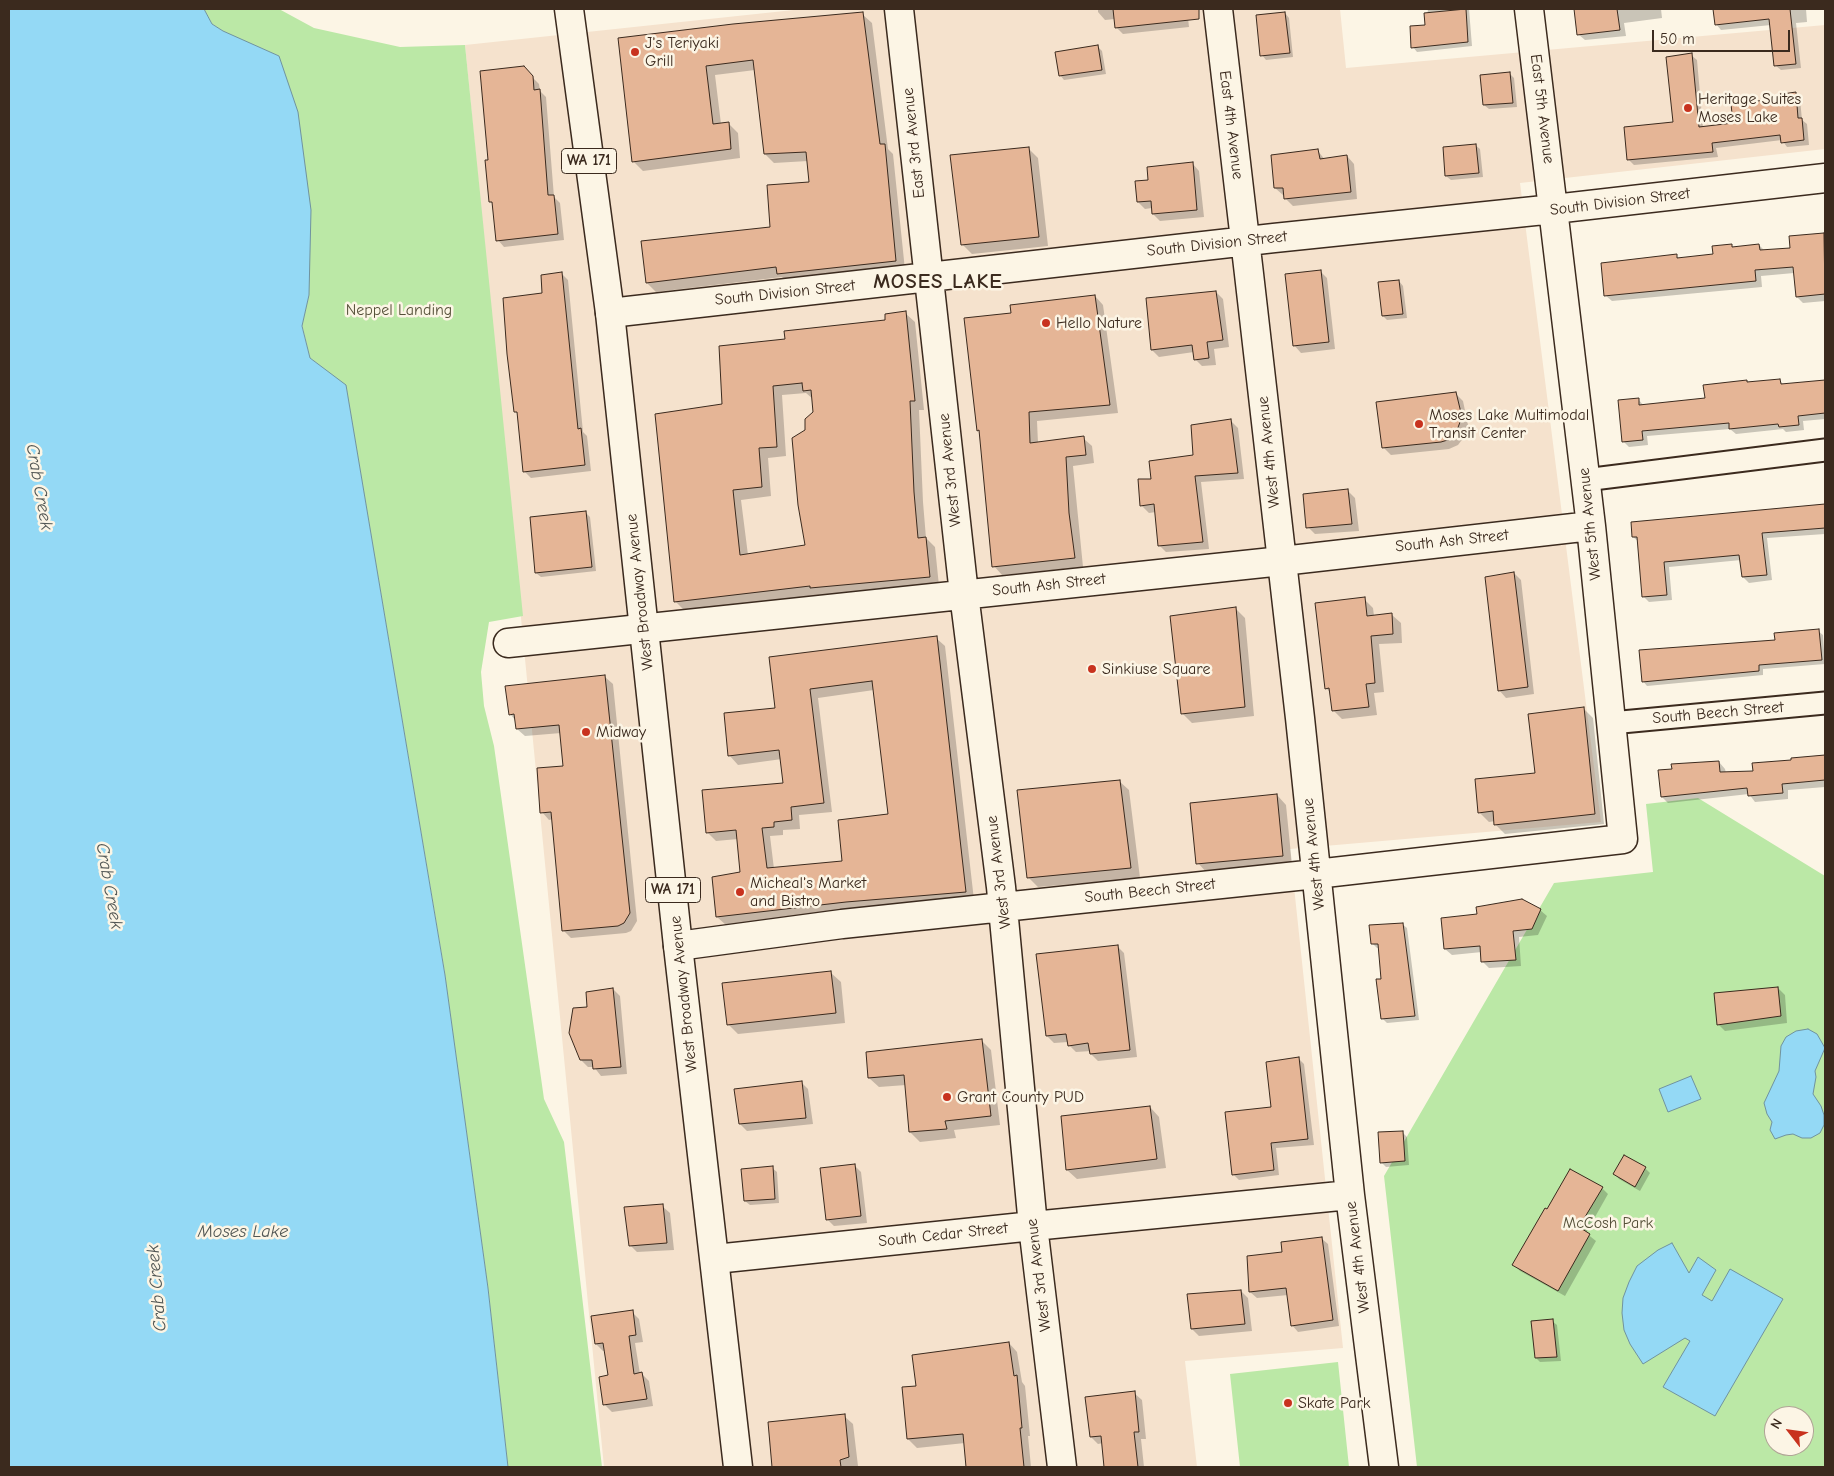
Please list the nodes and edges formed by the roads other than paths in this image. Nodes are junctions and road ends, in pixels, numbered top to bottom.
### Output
1 (569, 9) edge
2 (899, 9) edge
3 (1218, 9) edge
4 (1529, 9) edge
5 (1825, 178) edge
6 (1554, 209) junction
7 (1246, 241) junction
8 (929, 278) junction
9 (610, 313) junction
10 (1825, 450) edge
11 (1586, 480) junction
12 (1591, 526) junction
13 (1282, 561) junction
14 (964, 594) junction
15 (643, 627) junction
16 (508, 643) dead end
17 (1825, 703) edge
18 (1611, 724) junction
19 (1622, 839) joint
20 (1316, 874) junction
21 (1003, 907) junction
22 (678, 946) junction
23 (1350, 1195) junction
24 (1033, 1226) junction
25 (715, 1259) junction
26 (738, 1467) edge
27 (1062, 1467) edge
28 (1384, 1467) edge

1 - 9 main road, WA 171
2 - 8 main road, East 3rd Avenue
3 - 7 main road, East 4th Avenue
4 - 6 main road, East 5th Avenue
5 - 6 main road, South Division Street
6 - 7 main road, South Division Street
6 - 11 main road, West 5th Avenue
7 - 8 main road, South Division Street
7 - 13 main road, West 4th Avenue
8 - 9 main road, South Division Street
8 - 14 main road, West 3rd Avenue
9 - 15 main road, West Broadway Avenue / WA 171
10 - 11 street
11 - 12 main road, West 5th Avenue
12 - 13 main road, South Ash Street
12 - 18 main road, West 5th Avenue
13 - 14 main road, South Ash Street
13 - 20 main road, West 4th Avenue
14 - 15 main road, South Ash Street
14 - 21 main road, West 3rd Avenue
15 - 16 main road, South Ash Street
15 - 22 main road, West Broadway Avenue / WA 171
17 - 18 street, South Beech Street
18 - 19 main road, West 5th Avenue
19 - 20 main road, South Beech Street
20 - 21 main road, South Beech Street
20 - 23 main road, West 4th Avenue
21 - 22 main road, South Beech Street
21 - 24 main road, West 3rd Avenue
22 - 25 main road, West Broadway Avenue / WA 171
23 - 24 main road, South Cedar Street
23 - 28 main road, West 4th Avenue
24 - 25 main road, South Cedar Street
24 - 27 main road, West 3rd Avenue
25 - 26 main road, West Broadway Avenue / WA 171

